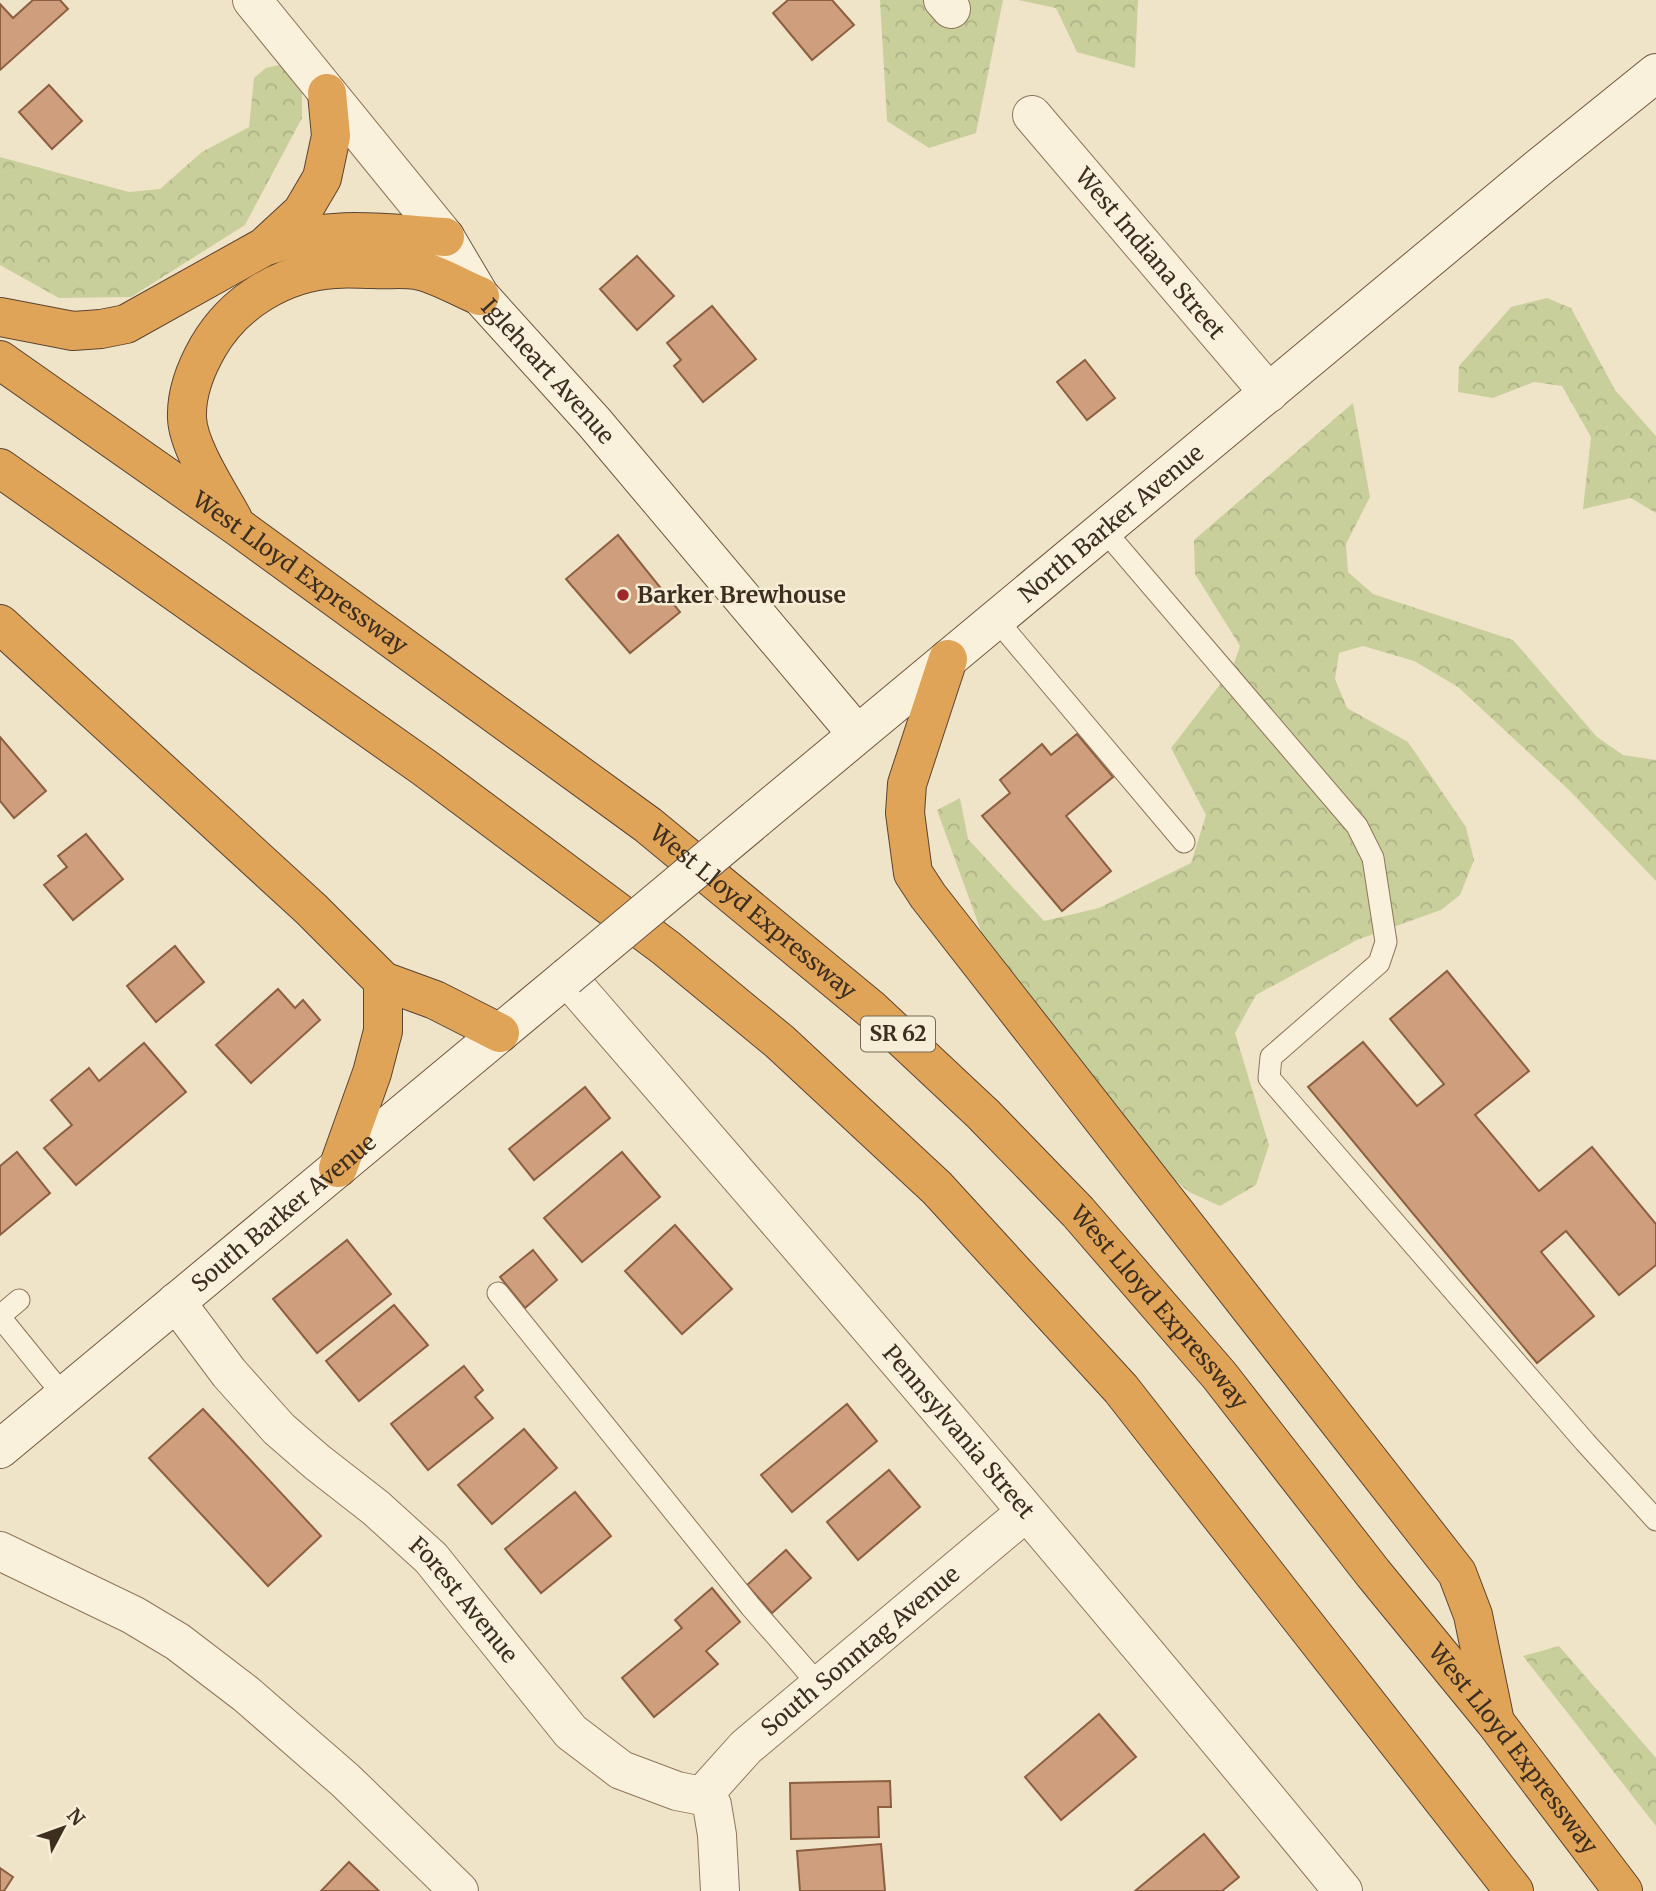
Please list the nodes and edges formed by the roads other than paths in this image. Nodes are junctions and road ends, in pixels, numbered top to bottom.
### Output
1 (252, 0) edge
2 (1656, 73) edge
3 (327, 93) junction
4 (1032, 115) dead end
5 (444, 237) junction
6 (264, 247) junction
7 (480, 296) junction
8 (0, 317) edge
9 (0, 360) edge
10 (1269, 393) junction
11 (0, 468) edge
12 (237, 527) junction
13 (1104, 530) junction
14 (996, 619) junction
15 (0, 624) edge
16 (948, 659) junction
17 (857, 734) junction
18 (1184, 842) dead end
19 (567, 977) junction
20 (383, 981) junction
21 (500, 1033) junction
22 (338, 1168) junction
23 (498, 1293) dead end
24 (19, 1300) dead end
25 (176, 1302) junction
26 (0, 1317) edge
27 (64, 1396) junction
28 (0, 1449) edge
29 (1026, 1512) junction
30 (1656, 1520) edge
31 (0, 1551) edge
32 (819, 1685) junction
33 (1495, 1722) junction
34 (702, 1796) junction
35 (459, 1891) edge
36 (719, 1891) edge
37 (1343, 1891) edge
38 (1514, 1891) edge
39 (1623, 1891) edge

1 - 3 street, Igleheart Avenue
2 - 10 street, North Barker Avenue
3 - 5 street, Igleheart Avenue
3 - 6 highway
4 - 10 street, West Indiana Street
5 - 6 highway
5 - 7 street, Igleheart Avenue
6 - 8 highway
7 - 12 highway
7 - 17 street, Igleheart Avenue
9 - 12 highway, West Lloyd Expressway / SR 62
10 - 13 street, North Barker Avenue
11 - 38 highway
12 - 33 highway, West Lloyd Expressway / SR 62
13 - 14 street, North Barker Avenue
13 - 30 lane
14 - 16 street, North Barker Avenue
14 - 18 lane
15 - 20 highway
16 - 17 street, North Barker Avenue
16 - 33 highway
17 - 19 street, North Barker Avenue, bridge
19 - 21 street, South Barker Avenue
19 - 29 street, Pennsylvania Street
20 - 21 highway
20 - 22 highway
21 - 22 street, South Barker Avenue
22 - 25 street, South Barker Avenue
23 - 32 lane
24 - 26 lane
25 - 27 street, South Barker Avenue
25 - 34 street, Forest Avenue
26 - 27 lane
27 - 28 street, South Barker Avenue
29 - 32 street, South Sonntag Avenue
29 - 37 street, Pennsylvania Street
31 - 35 street
32 - 34 street, South Sonntag Avenue
33 - 39 highway, West Lloyd Expressway / SR 62
34 - 36 street

